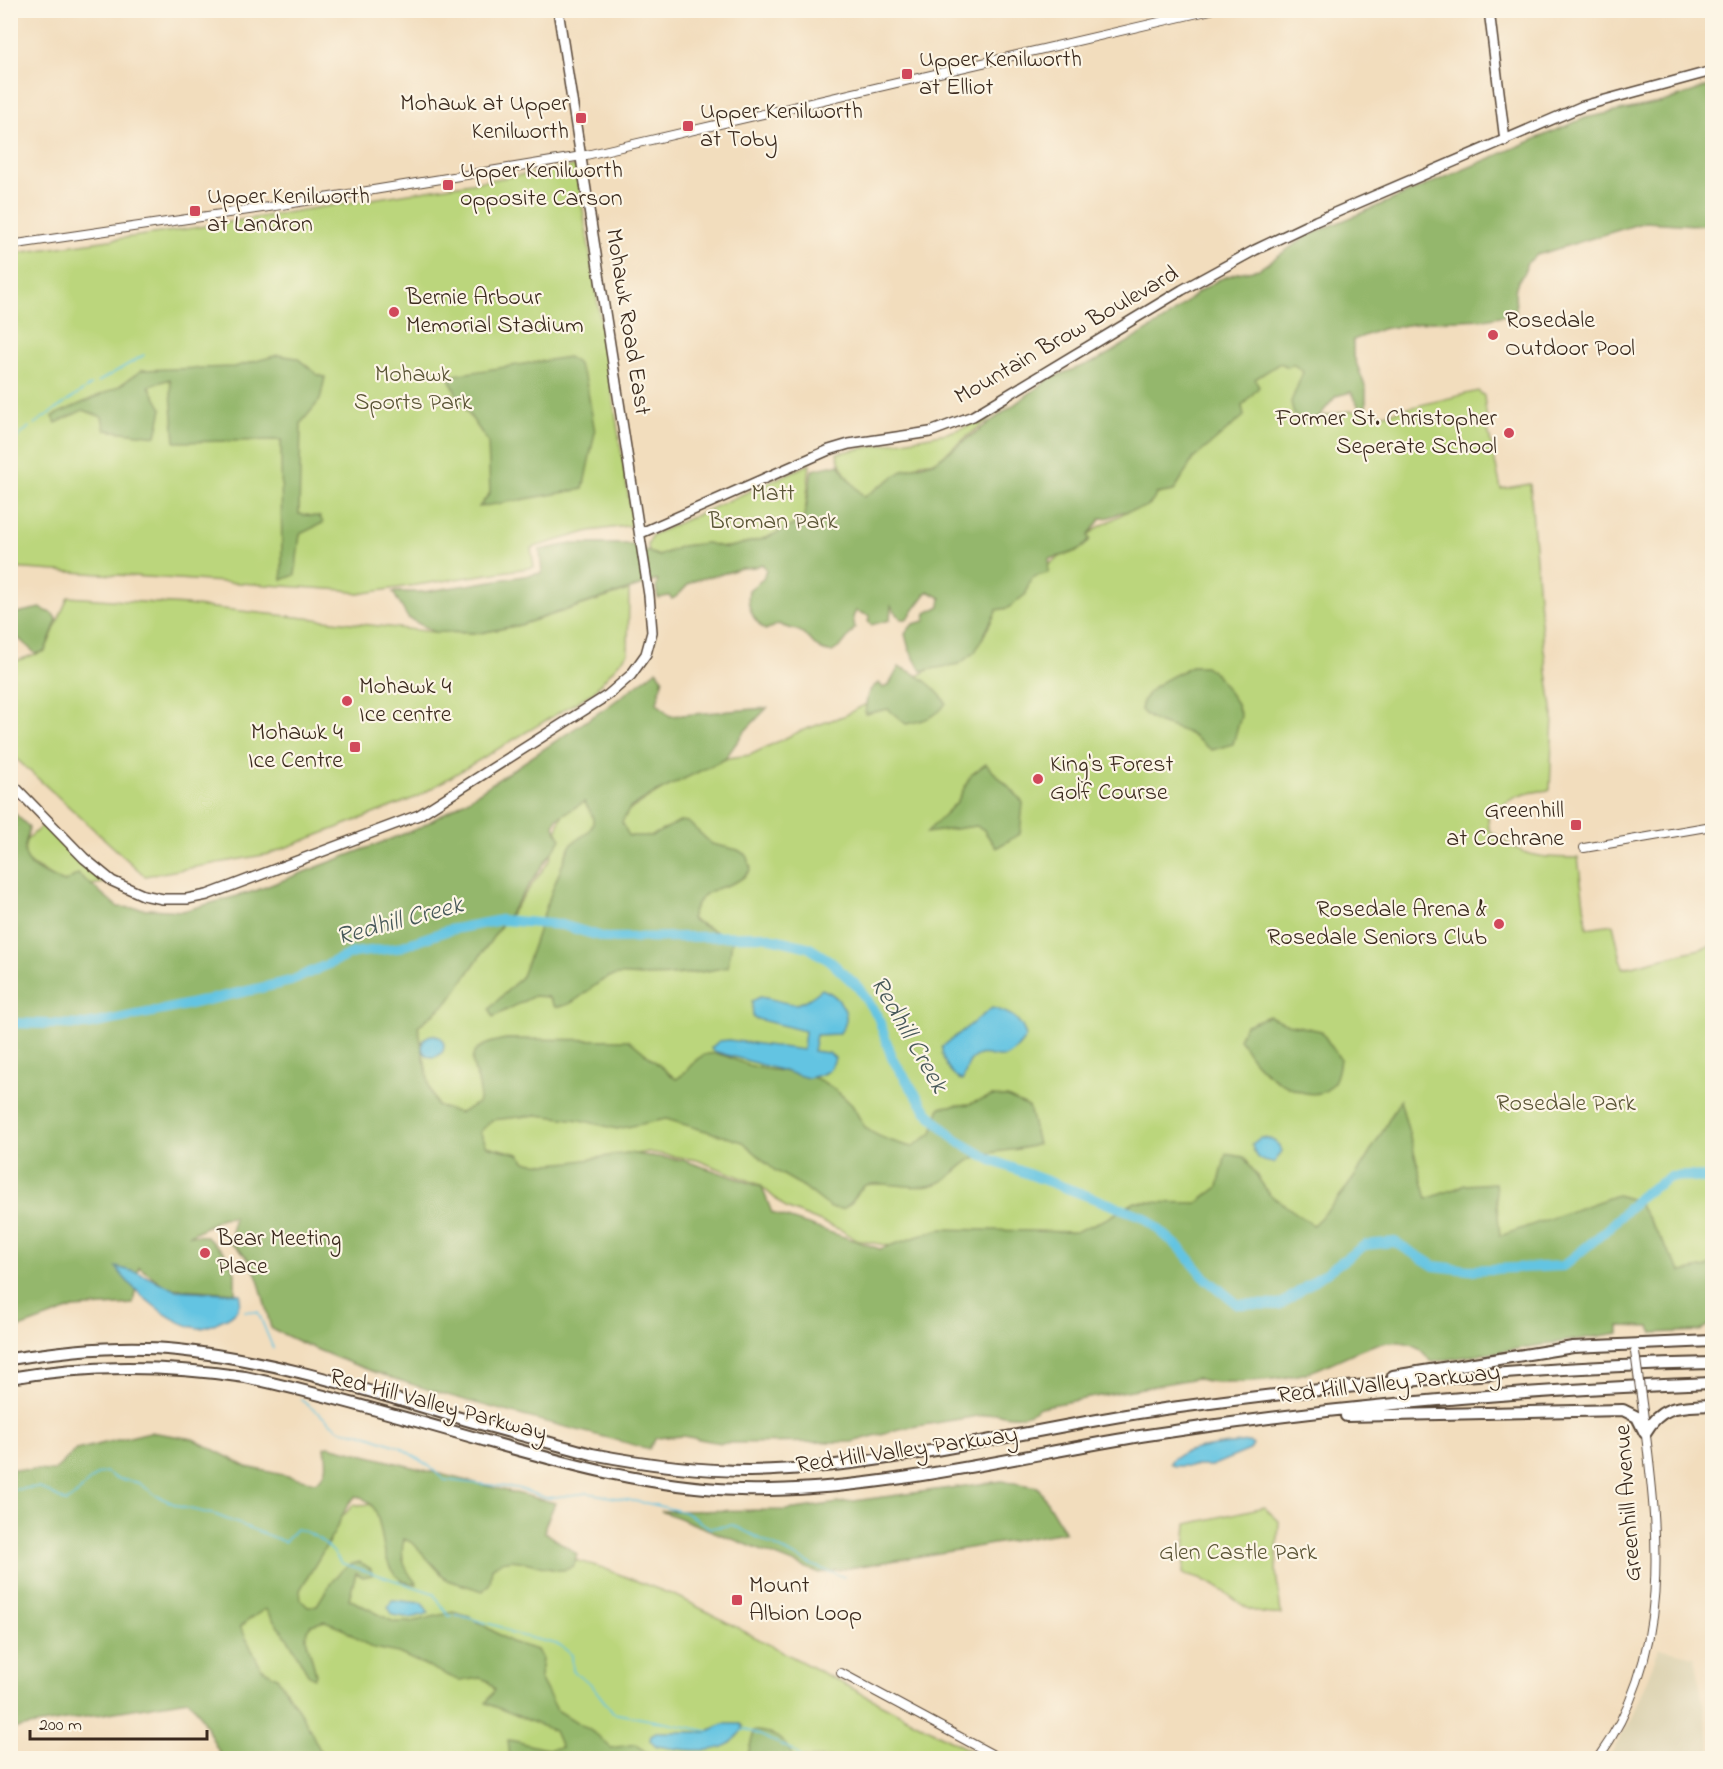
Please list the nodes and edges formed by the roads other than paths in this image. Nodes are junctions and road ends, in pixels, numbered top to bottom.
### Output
1 (558, 10) edge
2 (1211, 10) edge
3 (1489, 10) edge
4 (1713, 71) edge
5 (1505, 141) junction
6 (582, 156) junction
7 (10, 245) edge
8 (641, 533) junction
9 (10, 782) edge
10 (1713, 826) edge
11 (1584, 848) dead end
12 (1713, 1341) edge
13 (1635, 1347) junction
14 (10, 1359) edge
15 (1713, 1363) edge
16 (10, 1378) edge
17 (1713, 1383) edge
18 (1364, 1385) junction
19 (1713, 1405) edge
20 (1289, 1416) junction
21 (1645, 1433) junction
22 (841, 1672) dead end
23 (999, 1758) edge
24 (1599, 1758) edge

1 - 6 main road, Mohawk Road East
2 - 6 street
3 - 5 main road
4 - 5 main road, Mountain Brow Boulevard
5 - 8 main road, Mountain Brow Boulevard
6 - 7 street
6 - 8 main road, Mohawk Road East
8 - 9 main road
10 - 11 street
12 - 13 highway
13 - 18 highway
13 - 21 street, Greenhill Avenue, bridge
14 - 18 highway, Red Hill Valley Parkway
15 - 18 highway, Red Hill Valley Parkway
16 - 20 highway, Red Hill Valley Parkway
17 - 20 highway, Red Hill Valley Parkway
19 - 21 highway
20 - 21 highway
21 - 24 street, Greenhill Avenue
22 - 23 street

